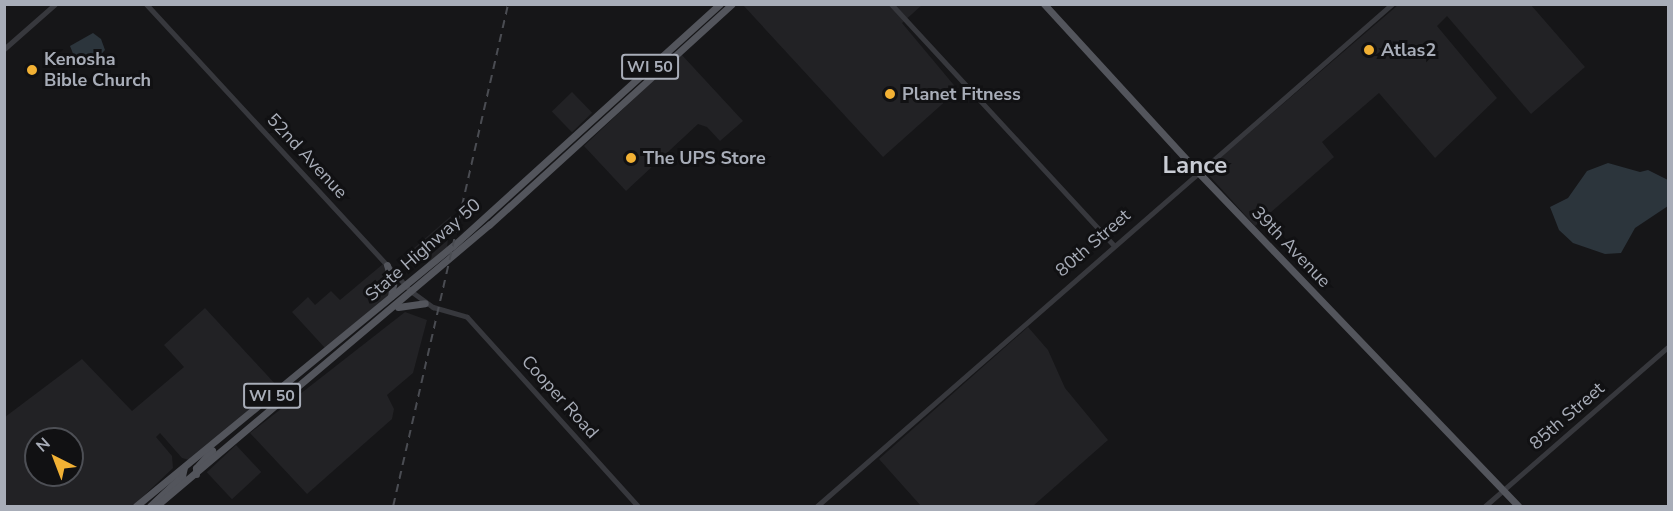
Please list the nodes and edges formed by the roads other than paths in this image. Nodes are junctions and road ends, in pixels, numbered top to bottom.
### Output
1 (55, 4) edge
2 (146, 4) edge
3 (720, 4) edge
4 (732, 4) edge
5 (891, 4) edge
6 (1044, 4) edge
7 (1392, 4) edge
8 (4, 49) edge
9 (1197, 171) junction
10 (1113, 245) junction
11 (445, 252) junction
12 (387, 264) junction
13 (406, 286) junction
14 (412, 292) junction
15 (390, 299) junction
16 (425, 303) junction
17 (393, 309) junction
18 (457, 311) joint
19 (370, 328) junction
20 (1668, 347) edge
21 (330, 348) junction
22 (309, 378) junction
23 (237, 424) junction
24 (184, 467) junction
25 (196, 474) junction
26 (1503, 490) junction
27 (136, 507) edge
28 (150, 507) edge
29 (156, 507) edge
30 (638, 507) edge
31 (817, 507) edge
32 (1485, 507) edge
33 (1518, 507) edge

1 - 8 street
2 - 12 street, 52nd Avenue
3 - 11 main road, State Highway 50 / WI 50
4 - 14 main road, State Highway 50 / WI 50
5 - 10 street
6 - 9 main road, 39th Avenue
7 - 9 street, 80th Street
9 - 10 street, 80th Street
9 - 26 main road, 39th Avenue
10 - 31 street, 80th Street
11 - 13 main road, State Highway 50 / WI 50
11 - 14 main road
12 - 13 street, 52nd Avenue
12 - 15 main road
13 - 14 street, 52nd Avenue
13 - 15 main road, State Highway 50 / WI 50
13 - 19 main road
14 - 16 street, 52nd Avenue
14 - 17 main road, State Highway 50 / WI 50
15 - 21 main road, State Highway 50 / WI 50
16 - 17 main road
16 - 18 street, 52nd Avenue
17 - 19 main road, State Highway 50 / WI 50
18 - 30 street, Cooper Road
19 - 22 main road, State Highway 50 / WI 50
20 - 26 street, 85th Street
21 - 22 main road
21 - 23 main road, State Highway 50 / WI 50
22 - 25 main road, State Highway 50 / WI 50
23 - 24 main road, State Highway 50 / WI 50
23 - 25 main road
24 - 27 main road, State Highway 50 / WI 50
24 - 28 main road
25 - 29 main road, State Highway 50 / WI 50
26 - 32 street, 85th Street
26 - 33 main road, 39th Avenue

